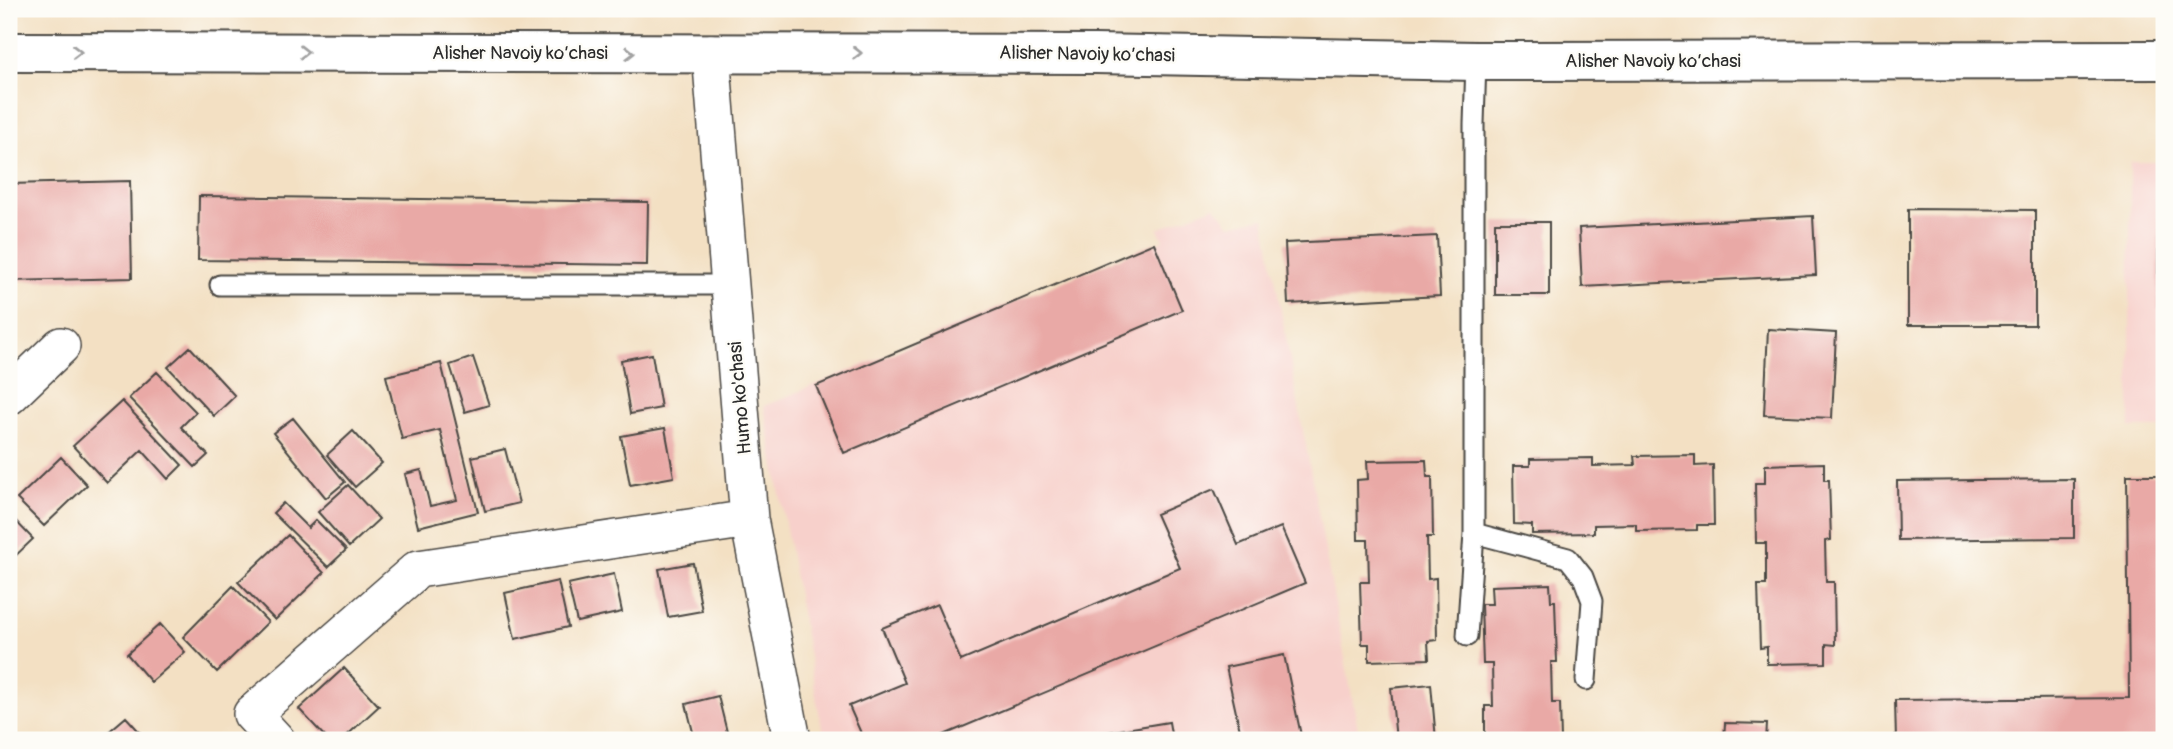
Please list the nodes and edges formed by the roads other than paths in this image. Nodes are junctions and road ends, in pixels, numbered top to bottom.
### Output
1 (9, 52) edge
2 (711, 53) junction
3 (2164, 60) edge
4 (1476, 61) junction
5 (220, 285) dead end
6 (730, 285) junction
7 (61, 346) dead end
8 (9, 396) edge
9 (749, 519) junction
10 (1474, 533) junction
11 (1467, 636) dead end
12 (1586, 680) dead end
13 (276, 740) edge
14 (792, 740) edge

1 -> 2 main road, Alisher Navoiy ko’chasi
2 -> 4 main road, Alisher Navoiy ko’chasi
2 - 6 street, Humo ko'chasi
3 - 4 main road, Alisher Navoiy ko’chasi
4 - 10 lane
5 - 6 lane
6 - 9 street, Humo ko'chasi
7 - 8 street
9 - 13 street
9 - 14 street, Humo ko'chasi
10 - 11 lane
10 - 12 lane

